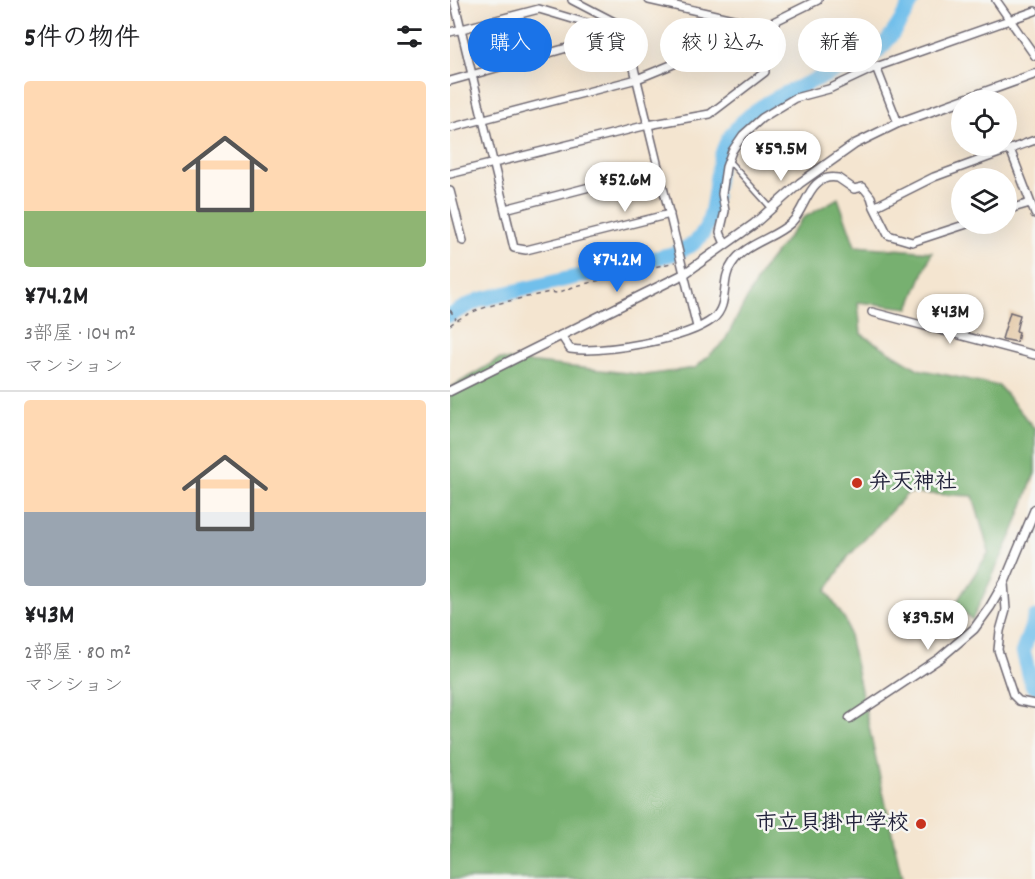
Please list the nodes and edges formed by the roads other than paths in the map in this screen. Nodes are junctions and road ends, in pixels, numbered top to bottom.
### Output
1 (454, 0) edge
2 (572, 0) edge
3 (650, 0) edge
4 (818, 0) edge
5 (996, 0) edge
6 (1035, 11) edge
7 (575, 18) edge
8 (602, 18) edge
9 (729, 18) edge
10 (781, 18) edge
11 (1010, 20) junction
12 (461, 29) junction
13 (450, 32) edge
14 (564, 47) edge
15 (1035, 56) edge
16 (882, 65) edge
17 (660, 70) edge
18 (635, 72) edge
19 (765, 72) edge
20 (865, 72) edge
21 (878, 72) edge
22 (1035, 74) edge
23 (472, 75) junction
24 (637, 79) junction
25 (450, 81) edge
26 (483, 119) junction
27 (898, 123) junction
28 (648, 124) junction
29 (450, 128) edge
30 (1035, 140) edge
31 (1017, 146) edge
32 (991, 156) edge
33 (1013, 156) edge
34 (728, 160) junction
35 (494, 161) junction
36 (659, 169) junction
37 (450, 174) edge
38 (450, 191) edge
39 (1030, 202) junction
40 (1017, 206) edge
41 (874, 207) junction
42 (771, 208) junction
43 (505, 209) junction
44 (670, 214) junction
45 (1035, 214) edge
46 (454, 222) edge
47 (951, 229) edge
48 (463, 241) dead end
49 (725, 244) junction
50 (684, 274) junction
51 (872, 312) dead end
52 (697, 327) junction
53 (561, 335) junction
54 (1035, 355) edge
55 (450, 391) edge
56 (1035, 509) edge
57 (1005, 581) junction
58 (1035, 704) edge
59 (850, 718) dead end

1 - 12 street
2 - 8 street
3 - 9 street
4 - 10 street
5 - 11 street
6 - 11 street
7 - 12 street
11 - 15 street
11 - 16 street
12 - 13 street
12 - 23 street
14 - 23 street
17 - 24 street
18 - 24 street
19 - 28 street
20 - 34 street
21 - 27 street
22 - 27 street
23 - 25 street
23 - 26 street
24 - 26 street
24 - 28 street
26 - 29 street
26 - 35 street
27 - 42 street
28 - 35 street
28 - 36 street
30 - 31 street
32 - 41 street
33 - 39 street
34 - 42 lane
34 - 49 street
35 - 37 street
35 - 43 street
36 - 43 street
36 - 44 street
38 - 46 street
39 - 40 street
39 - 45 street
41 - 47 street
41 - 52 street
42 - 49 street
43 - 44 street
44 - 50 street
46 - 48 street
49 - 50 street
50 - 52 street
50 - 53 street
51 - 54 street
52 - 53 street
53 - 55 street
56 - 57 street
57 - 58 street
57 - 59 street

